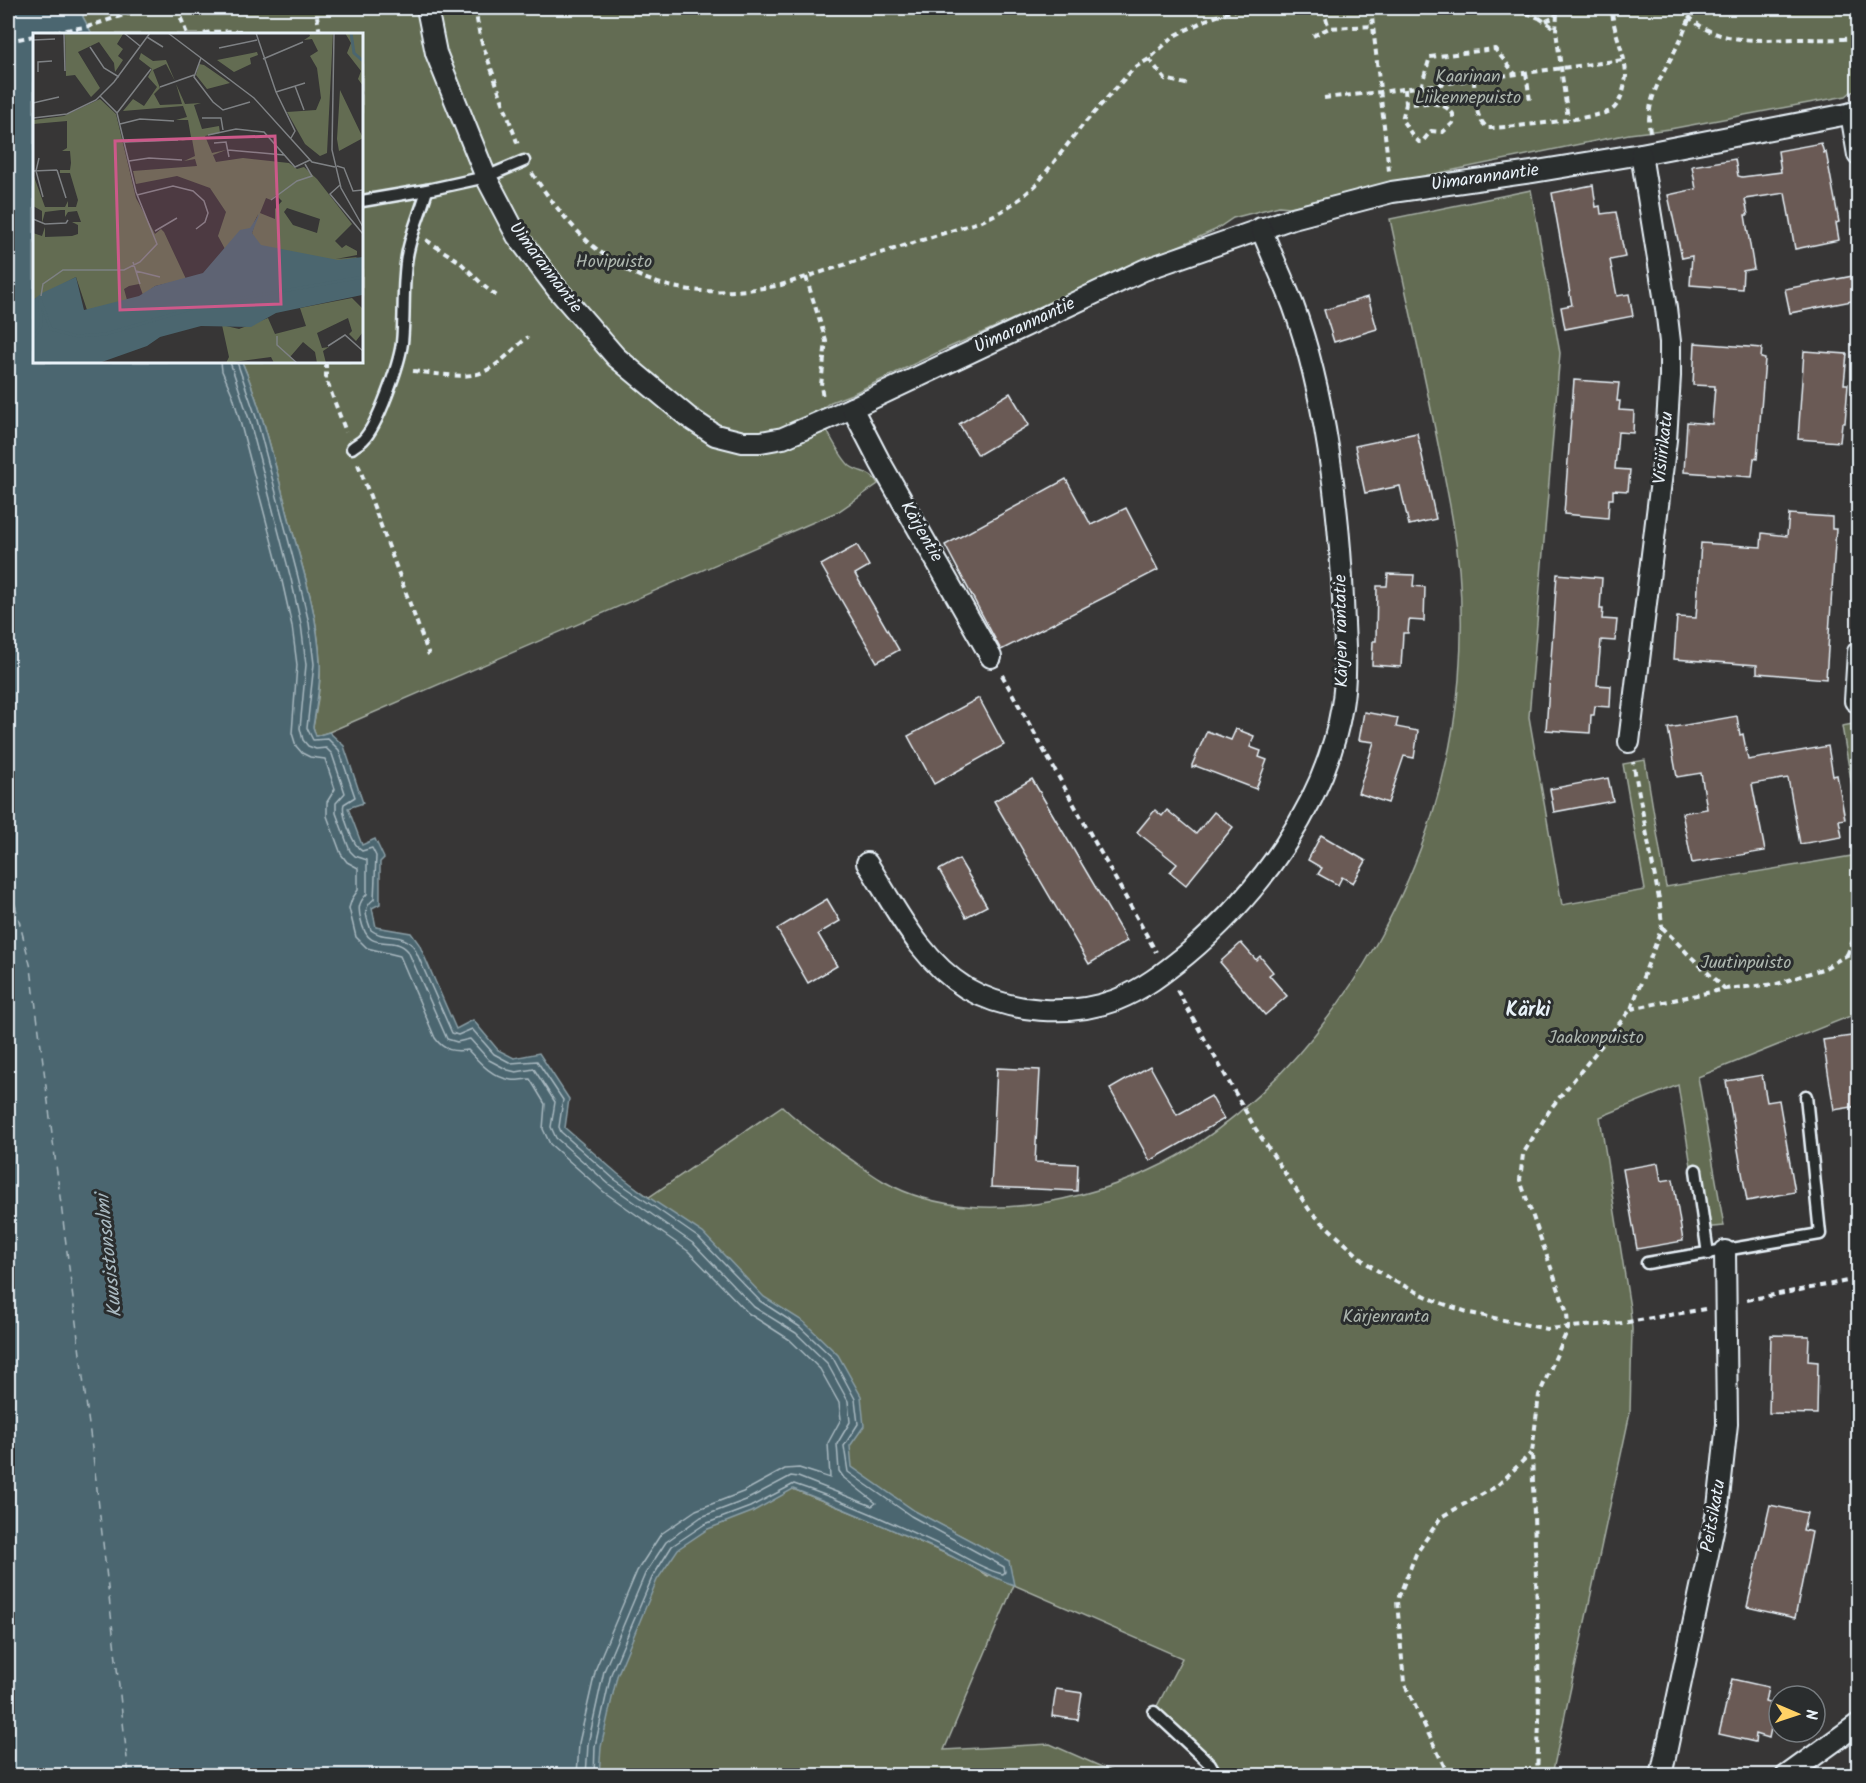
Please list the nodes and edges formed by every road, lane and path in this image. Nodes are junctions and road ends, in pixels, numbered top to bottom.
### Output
1 (145, 8) edge
2 (177, 8) edge
3 (427, 8) edge
4 (475, 8) edge
5 (1241, 8) edge
6 (1323, 8) edge
7 (1371, 8) edge
8 (1474, 8) edge
9 (1528, 8) edge
10 (1535, 8) edge
11 (1557, 8) edge
12 (1612, 8) edge
13 (1682, 8) edge
14 (1697, 8) edge
15 (1520, 10) junction
16 (1557, 14) junction
17 (317, 16) dead end
18 (1689, 17) junction
19 (1539, 18) junction
20 (1545, 21) junction
21 (1373, 26) junction
22 (1329, 28) junction
23 (1556, 31) junction
24 (241, 32) dead end
25 (51, 33) edge
26 (187, 33) edge
27 (207, 33) edge
28 (320, 33) edge
29 (33, 36) edge
30 (1313, 36) dead end
31 (1858, 38) edge
32 (8, 41) edge
33 (1149, 58) junction
34 (1623, 60) junction
35 (1560, 68) junction
36 (1526, 72) junction
37 (1515, 74) junction
38 (1858, 75) edge
39 (1474, 80) junction
40 (1190, 85) dead end
41 (1421, 87) junction
42 (1405, 89) junction
43 (1380, 92) junction
44 (1324, 98) dead end
45 (1530, 101) dead end
46 (1406, 104) junction
47 (1855, 112) edge
48 (1568, 119) junction
49 (1646, 153) junction
50 (1858, 155) edge
51 (524, 161) junction
52 (486, 177) junction
53 (427, 190) junction
54 (1392, 192) junction
55 (363, 201) edge
56 (1261, 228) junction
57 (413, 232) junction
58 (806, 277) junction
59 (498, 297) dead end
60 (528, 337) dead end
61 (326, 363) edge
62 (396, 368) junction
63 (823, 402) dead end
64 (852, 408) junction
65 (352, 448) junction
66 (1858, 652) edge
67 (429, 655) dead end
68 (991, 657) joint
69 (1855, 701) joint
70 (1629, 742) joint
71 (1858, 751) edge
72 (867, 863) dead end
73 (1662, 927) junction
74 (1858, 929) edge
75 (1858, 951) edge
76 (1847, 956) junction
77 (1167, 971) junction
78 (1725, 989) junction
79 (1632, 1009) junction
80 (1806, 1096) dead end
81 (1695, 1170) dead end
82 (1716, 1252) junction
83 (1647, 1263) dead end
84 (1858, 1279) edge
85 (1726, 1304) junction
86 (1568, 1329) junction
87 (1532, 1452) junction
88 (1154, 1712) dead end
89 (1858, 1724) edge
90 (1217, 1776) edge
91 (1449, 1776) edge
92 (1537, 1776) edge
93 (1661, 1776) edge
94 (1786, 1776) edge

1 - 25 path
2 - 26 path
3 - 52 street, Uimarannantie
4 - 51 path
5 - 33 path
6 - 22 path
7 - 21 path
8 - 15 path
9 - 15 path
10 - 19 path
11 - 16 path
12 - 34 path
13 - 18 path
14 - 18 path
15 - 19 path
16 - 20 path
16 - 23 path
17 - 28 path
18 - 31 path
18 - 49 path
19 - 20 path
20 - 23 path
21 - 22 path
21 - 43 path
22 - 30 path
23 - 35 path
24 - 27 path
29 - 32 path
31 - 38 path
33 - 40 path
33 - 58 path
34 - 35 path
34 - 48 path
35 - 36 path
35 - 48 path
36 - 37 path
36 - 45 path
37 - 39 path
37 - 41 path
39 - 41 path
39 - 48 path
41 - 42 path
42 - 43 path
42 - 46 path
43 - 44 path
43 - 54 path
46 - 46 path
47 - 49 street, Uimarannantie
47 - 50 street
49 - 54 street, Uimarannantie
49 - 70 street, Visiirikatu
51 - 52 lane
51 - 58 path
52 - 53 lane
52 - 64 street, Uimarannantie
53 - 55 lane
53 - 57 lane
54 - 56 street, Uimarannantie
56 - 64 street, Uimarannantie
56 - 77 street, Kärjen rantatie
57 - 59 path
57 - 62 lane
58 - 63 path
60 - 62 path
61 - 65 path
62 - 65 lane
64 - 68 street, Kärjentie
65 - 67 path
66 - 69 street
68 - 77 path
69 - 71 path
70 - 73 path
72 - 77 street, Kärjen rantatie
73 - 78 path
73 - 79 path
74 - 76 path
75 - 76 path
76 - 78 path
77 - 86 path
78 - 79 path
79 - 86 path
80 - 82 lane
81 - 82 lane
82 - 83 lane
82 - 85 street, Peitsikatu
84 - 85 path
85 - 86 path
85 - 93 street, Peitsikatu
86 - 87 path
87 - 91 path
87 - 92 path
88 - 90 lane
89 - 94 street

